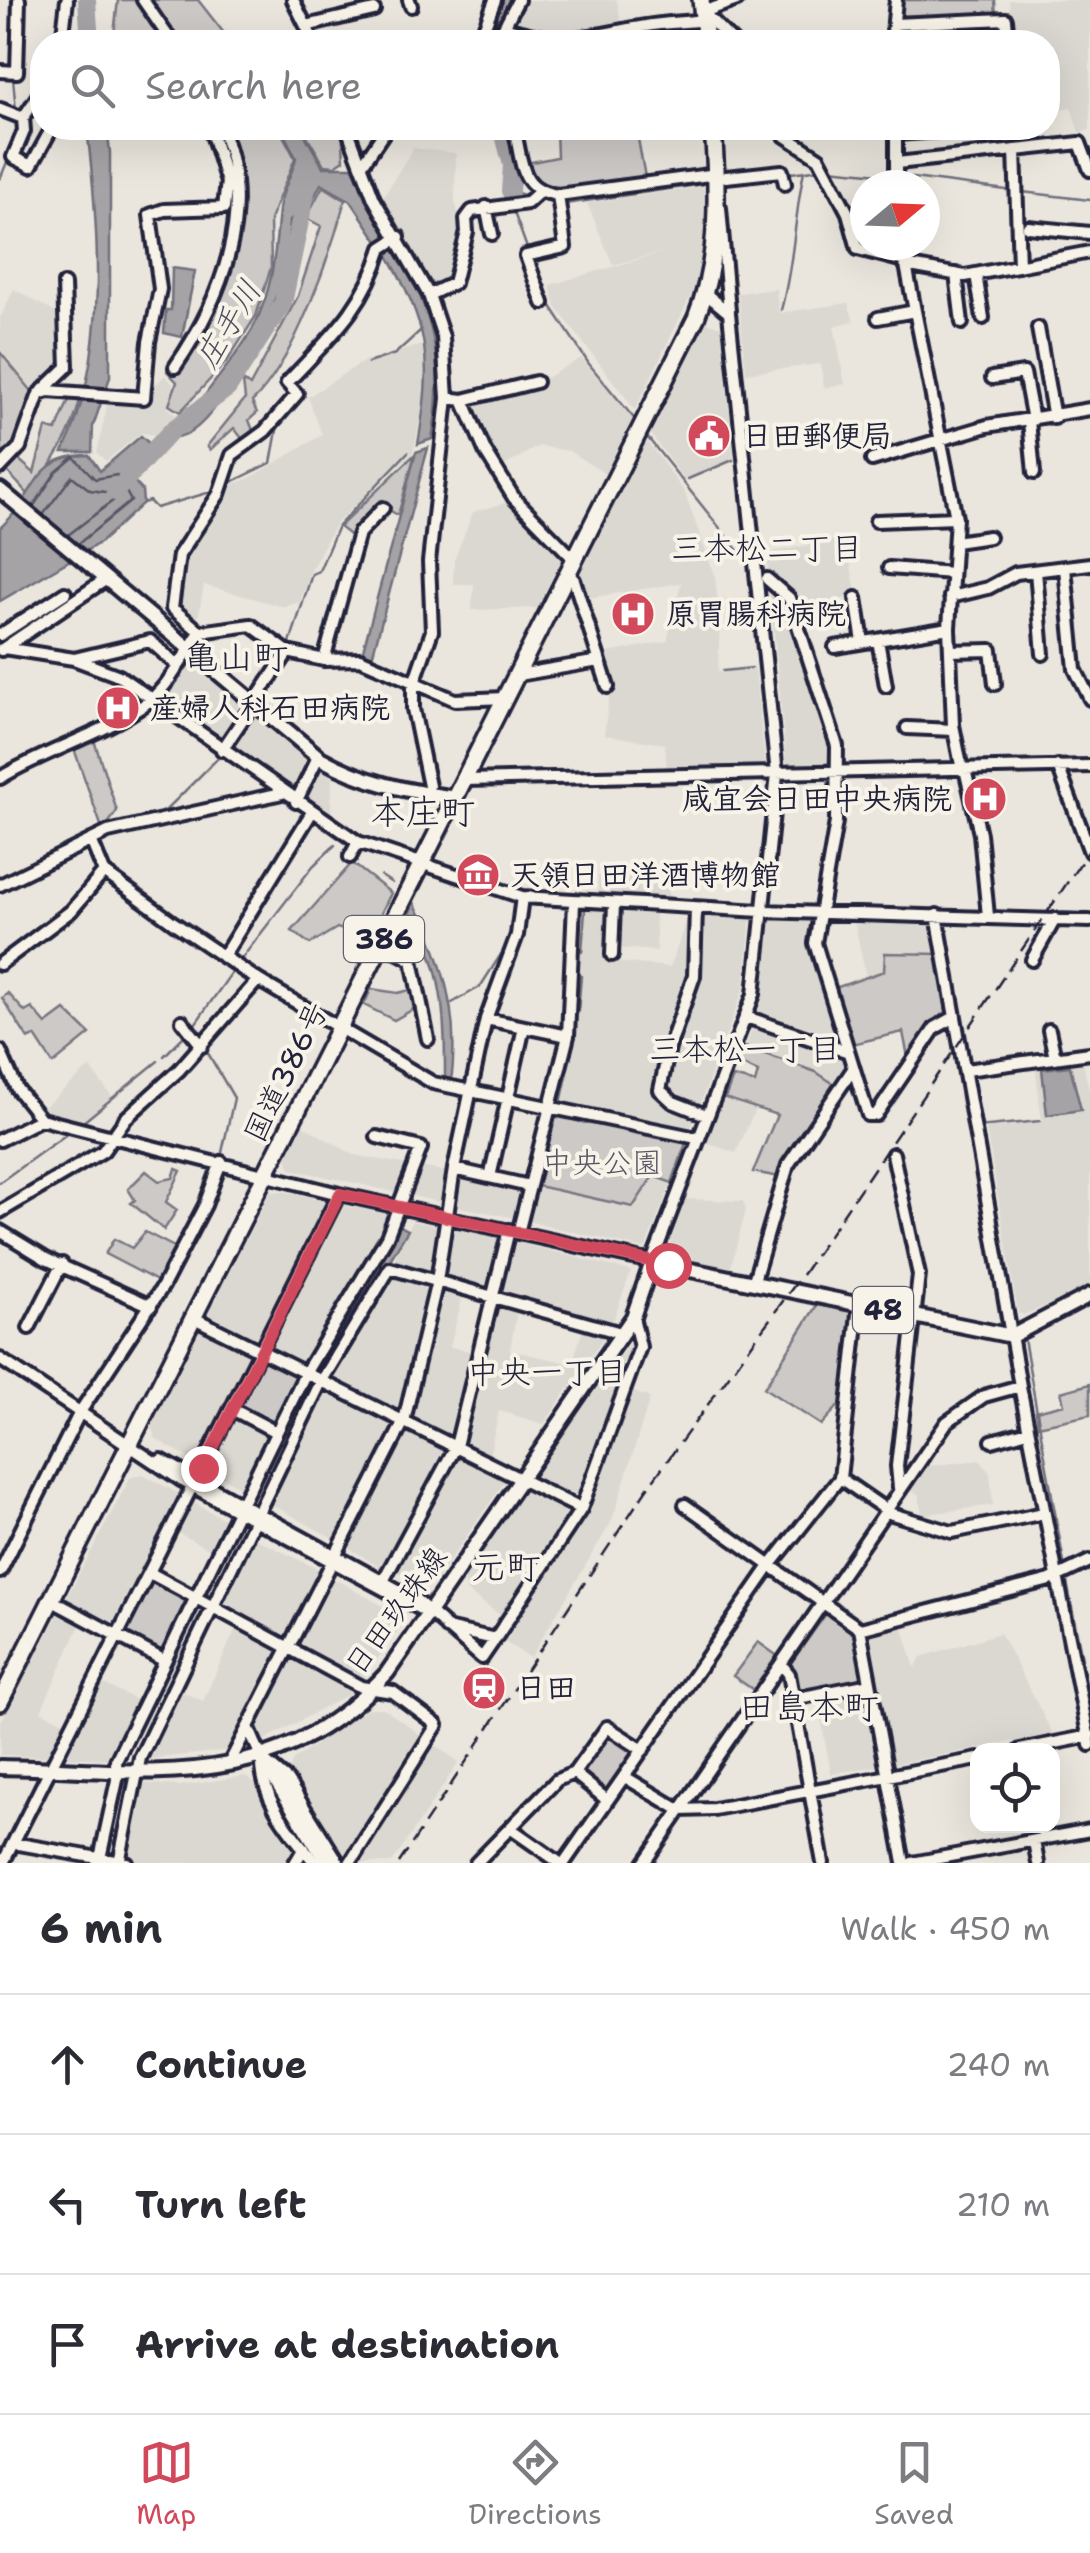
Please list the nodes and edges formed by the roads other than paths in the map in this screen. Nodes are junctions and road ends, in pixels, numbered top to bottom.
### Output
1 (19, 0) edge
2 (67, 0) edge
3 (142, 0) edge
4 (293, 0) edge
5 (494, 0) edge
6 (518, 0) edge
7 (737, 0) edge
8 (896, 0) edge
9 (374, 10) dead end
10 (705, 13) edge
11 (894, 24) junction
12 (306, 26) junction
13 (504, 27) junction
14 (63, 30) edge
15 (163, 30) edge
16 (308, 30) edge
17 (483, 30) edge
18 (503, 30) edge
19 (513, 30) edge
20 (625, 30) edge
21 (893, 30) edge
22 (1007, 30) edge
23 (0, 71) edge
24 (0, 108) edge
25 (30, 108) edge
26 (23, 118) junction
27 (45, 140) edge
28 (215, 140) edge
29 (223, 140) edge
30 (352, 140) edge
31 (379, 140) edge
32 (517, 140) edge
33 (715, 140) edge
34 (791, 140) edge
35 (896, 140) edge
36 (1015, 150) junction
37 (362, 164) junction
38 (897, 170) edge
39 (921, 170) edge
40 (1090, 170) edge
41 (722, 176) junction
42 (230, 178) junction
43 (785, 184) dead end
44 (538, 192) junction
45 (559, 201) junction
46 (718, 202) junction
47 (486, 208) junction
48 (1028, 227) dead end
49 (1090, 233) edge
50 (492, 234) dead end
51 (399, 238) junction
52 (1090, 252) edge
53 (904, 260) edge
54 (904, 263) junction
55 (1019, 266) junction
56 (956, 274) junction
57 (976, 274) junction
58 (64, 284) dead end
59 (705, 293) junction
60 (429, 295) junction
61 (543, 302) dead end
62 (915, 310) junction
63 (729, 312) junction
64 (878, 318) dead end
65 (982, 318) dead end
66 (962, 323) dead end
67 (1038, 328) dead end
68 (175, 367) dead end
69 (992, 378) dead end
70 (536, 382) dead end
71 (39, 394) junction
72 (447, 398) junction
73 (463, 400) junction
74 (1090, 410) edge
75 (1054, 418) junction
76 (1031, 421) junction
77 (940, 438) junction
78 (872, 460) dead end
79 (1, 465) edge
80 (1034, 473) dead end
81 (0, 490) edge
82 (383, 508) dead end
83 (956, 518) junction
84 (876, 521) dead end
85 (989, 537) dead end
86 (955, 542) junction
87 (1090, 564) edge
88 (571, 566) junction
89 (889, 568) dead end
90 (1066, 568) junction
91 (1036, 571) junction
92 (952, 573) junction
93 (767, 579) dead end
94 (105, 580) junction
95 (65, 593) dead end
96 (950, 597) junction
97 (856, 598) dead end
98 (948, 628) junction
99 (878, 640) junction
100 (1, 642) edge
101 (193, 642) junction
102 (864, 642) junction
103 (835, 647) dead end
104 (950, 651) junction
105 (288, 652) junction
106 (1043, 654) dead end
107 (74, 659) junction
108 (324, 660) junction
109 (599, 661) junction
110 (177, 665) junction
111 (518, 675) junction
112 (995, 684) dead end
113 (413, 686) junction
114 (886, 686) dead end
115 (608, 687) dead end
116 (506, 698) junction
117 (1090, 699) edge
118 (152, 700) junction
119 (254, 700) junction
120 (907, 728) dead end
121 (954, 730) junction
122 (222, 750) junction
123 (318, 757) junction
124 (1058, 766) junction
125 (1090, 766) edge
126 (964, 769) junction
127 (836, 772) junction
128 (777, 774) junction
129 (0, 778) edge
130 (465, 780) junction
131 (428, 786) junction
132 (282, 792) junction
133 (456, 798) junction
134 (296, 802) junction
135 (312, 812) junction
136 (90, 840) junction
137 (1090, 852) edge
138 (422, 864) junction
139 (104, 872) junction
140 (0, 885) edge
141 (522, 897) junction
142 (574, 903) junction
143 (614, 904) junction
144 (696, 908) junction
145 (761, 911) junction
146 (818, 912) junction
147 (937, 914) junction
148 (988, 916) junction
149 (1055, 919) junction
150 (1090, 921) edge
151 (382, 944) junction
152 (612, 955) dead end
153 (224, 957) junction
154 (1032, 960) dead end
155 (0, 964) edge
156 (258, 980) junction
157 (746, 1017) junction
158 (955, 1017) junction
159 (486, 1018) junction
160 (524, 1027) junction
161 (187, 1028) dead end
162 (338, 1028) junction
163 (1050, 1030) dead end
164 (568, 1036) junction
165 (428, 1039) dead end
166 (202, 1046) junction
167 (0, 1051) edge
168 (846, 1051) junction
169 (1090, 1053) edge
170 (1055, 1058) junction
171 (853, 1069) junction
172 (966, 1070) junction
173 (470, 1092) junction
174 (509, 1100) junction
175 (548, 1109) junction
176 (706, 1115) junction
177 (42, 1119) junction
178 (114, 1136) junction
179 (377, 1137) dead end
180 (697, 1138) junction
181 (0, 1140) edge
182 (892, 1154) dead end
183 (220, 1162) junction
184 (454, 1169) junction
185 (266, 1175) junction
186 (490, 1177) junction
187 (529, 1186) junction
188 (340, 1194) junction
189 (400, 1206) junction
190 (0, 1212) edge
191 (449, 1217) junction
192 (0, 1231) edge
193 (513, 1232) junction
194 (652, 1262) junction
195 (62, 1264) junction
196 (689, 1270) junction
197 (755, 1277) junction
198 (437, 1281) junction
199 (494, 1294) junction
200 (1090, 1295) edge
201 (150, 1306) junction
202 (860, 1306) junction
203 (916, 1313) junction
204 (633, 1317) junction
205 (194, 1318) junction
206 (28, 1328) dead end
207 (622, 1333) junction
208 (1012, 1336) junction
209 (262, 1350) junction
210 (0, 1359) edge
211 (306, 1372) junction
212 (322, 1381) junction
213 (1020, 1386) junction
214 (234, 1410) junction
215 (80, 1412) junction
216 (404, 1422) junction
217 (1028, 1431) junction
218 (276, 1432) junction
219 (992, 1440) dead end
220 (129, 1444) junction
221 (456, 1446) junction
222 (840, 1478) junction
223 (522, 1480) junction
224 (196, 1483) junction
225 (899, 1488) junction
226 (685, 1506) dead end
227 (238, 1507) junction
228 (581, 1509) junction
229 (887, 1510) junction
230 (1044, 1513) junction
231 (257, 1517) junction
232 (333, 1559) junction
233 (1090, 1562) edge
234 (770, 1566) junction
235 (0, 1572) edge
236 (150, 1573) junction
237 (1056, 1577) junction
238 (383, 1581) junction
239 (194, 1598) junction
240 (50, 1599) junction
241 (824, 1602) junction
242 (211, 1606) junction
243 (428, 1614) junction
244 (446, 1628) junction
245 (860, 1629) junction
246 (119, 1635) junction
247 (494, 1640) junction
248 (289, 1649) junction
249 (164, 1662) junction
250 (781, 1664) junction
251 (870, 1684) junction
252 (374, 1687) junction
253 (793, 1698) junction
254 (0, 1702) edge
255 (248, 1728) junction
256 (1089, 1739) edge
257 (1060, 1744) edge
258 (643, 1750) junction
259 (262, 1759) junction
260 (970, 1761) edge
261 (230, 1764) junction
262 (0, 1767) edge
263 (52, 1768) junction
264 (116, 1771) junction
265 (138, 1772) junction
266 (574, 1773) junction
267 (625, 1777) junction
268 (888, 1777) junction
269 (810, 1792) junction
270 (607, 1800) junction
271 (680, 1810) junction
272 (510, 1828) junction
273 (1090, 1830) edge
274 (1034, 1841) junction
275 (13, 1843) junction
276 (307, 1843) junction
277 (971, 1858) edge
278 (77, 1859) edge
279 (100, 1860) edge
280 (122, 1862) edge
281 (4, 1863) edge
282 (296, 1863) edge
283 (315, 1863) edge
284 (327, 1863) edge
285 (339, 1863) edge
286 (350, 1863) edge
287 (476, 1863) edge
288 (562, 1863) edge
289 (644, 1863) edge
290 (822, 1863) edge
291 (908, 1863) edge
292 (1038, 1863) edge

1 - 23 street
2 - 14 street
3 - 15 street
4 - 12 street
5 - 17 street
6 - 13 street
7 - 10 street
8 - 11 street
9 - 12 street
10 - 20 street
11 - 21 street
11 - 22 street
12 - 16 street
13 - 18 street
13 - 19 street
24 - 26 street
25 - 26 street
26 - 27 street
28 - 42 street
29 - 42 street
30 - 37 street
31 - 37 street
32 - 44 street
33 - 41 highway, 国道386号 / 386
34 - 54 street
35 - 38 street
36 - 39 street
36 - 40 street
36 - 55 street
37 - 51 street
41 - 43 street
41 - 45 street
41 - 46 highway, 国道386号 / 386
42 - 68 street
42 - 71 street
44 - 45 street
44 - 47 street
45 - 61 street
46 - 59 highway, 国道386号 / 386
46 - 63 street
47 - 50 street
47 - 60 street
48 - 49 street
51 - 60 street
51 - 101 street
52 - 55 street
53 - 54 street
54 - 56 street
54 - 62 street
55 - 57 street
56 - 57 street
56 - 66 street
57 - 65 street
58 - 71 street
59 - 63 street
59 - 88 highway, 国道386号 / 386
60 - 72 street
62 - 64 street
62 - 77 street
63 - 128 street
67 - 75 street
69 - 76 street
70 - 73 street
71 - 79 street
72 - 73 street
72 - 113 street
73 - 88 street
74 - 75 street
75 - 76 street
76 - 77 street
76 - 80 street
77 - 78 street
77 - 83 street
81 - 94 main road
82 - 108 street
83 - 84 street
83 - 86 street
85 - 86 street
86 - 92 street
87 - 90 street
88 - 109 street
88 - 111 highway, 国道386号 / 386
89 - 92 street
90 - 91 street
90 - 117 street
91 - 96 street
91 - 106 street
92 - 96 street
93 - 127 street
94 - 100 street
94 - 101 main road
95 - 100 street
96 - 98 street
97 - 102 street
98 - 99 street
98 - 104 street
99 - 102 street
99 - 114 street
100 - 107 street
101 - 105 street
101 - 110 street
101 - 119 main road
102 - 103 street
104 - 112 street
104 - 121 street
105 - 108 street
105 - 119 street
107 - 110 street
107 - 118 street
108 - 113 street
109 - 111 street
109 - 115 street
110 - 118 street
111 - 116 highway, 国道386号 / 386
113 - 116 street
113 - 131 street
116 - 130 highway, 国道386号 / 386
118 - 122 street
118 - 129 street
119 - 122 street
119 - 123 main road
119 - 131 main road
120 - 121 street
121 - 126 street
122 - 132 street
123 - 133 main road
123 - 134 street
124 - 125 street
124 - 126 street
124 - 137 street
126 - 127 street
126 - 148 street
127 - 128 street
127 - 146 street
128 - 130 street
128 - 145 street
130 - 133 highway, 国道386号 / 386
131 - 133 main road
132 - 134 street
132 - 136 street
133 - 138 highway, 国道386号 / 386
134 - 135 street
135 - 138 street
135 - 153 street
136 - 139 street
136 - 140 street
138 - 141 street
138 - 151 highway, 国道386号 / 386
139 - 153 street
139 - 155 street
141 - 142 street
141 - 159 street
142 - 143 street
142 - 164 street
143 - 144 street
143 - 152 street
144 - 145 street
144 - 176 street
145 - 146 street
145 - 157 street
146 - 147 street
146 - 168 street
147 - 148 street
147 - 158 street
148 - 149 street
149 - 150 street
149 - 154 street
151 - 162 highway, 国道386号 / 386
151 - 165 street
153 - 156 street
156 - 162 street
156 - 166 street
157 - 168 street
157 - 176 street
158 - 171 street
158 - 172 street
159 - 160 street
159 - 173 street
160 - 164 street
160 - 174 street
161 - 166 street
162 - 173 street
162 - 185 highway, 国道386号 / 386
163 - 170 street
164 - 175 street
166 - 178 street
167 - 177 street
168 - 171 street
169 - 170 street
170 - 172 street
171 - 197 street
172 - 208 street
173 - 174 street
173 - 184 street
174 - 175 street
174 - 186 street
175 - 180 street
175 - 187 street
176 - 180 street
177 - 178 street
177 - 181 street
178 - 183 street
178 - 190 street
179 - 189 street
180 - 194 street
182 - 203 street
183 - 185 street
183 - 201 street
184 - 186 street
184 - 191 street
185 - 188 street
185 - 205 highway, 国道386号 / 386
186 - 187 street
187 - 193 street
188 - 189 street
188 - 209 street
189 - 191 street
189 - 211 street
191 - 193 street
191 - 198 street
192 - 195 street
193 - 194 street
193 - 199 street
194 - 196 main road, 48
194 - 204 main road, 日田玖珠線
195 - 201 street
195 - 206 street
196 - 197 street
196 - 202 main road, 48
197 - 203 street
198 - 199 street
198 - 212 street
198 - 216 street
199 - 207 street
199 - 221 street
200 - 208 main road
201 - 215 street
202 - 203 main road, 48
202 - 222 street
203 - 208 main road, 48
203 - 225 street
204 - 207 main road, 日田玖珠線
204 - 228 street
205 - 209 street
205 - 220 highway, 国道386号 / 386
207 - 223 main road, 日田玖珠線
208 - 213 street
209 - 211 street
209 - 214 street
210 - 215 street
211 - 212 street
211 - 218 street
212 - 216 street
212 - 231 street
213 - 217 street
213 - 225 street
214 - 218 street
214 - 224 street
215 - 220 street
215 - 235 street
216 - 221 street
216 - 232 street
217 - 219 street
217 - 230 street
218 - 227 street
220 - 224 street
220 - 240 highway, 国道386号 / 386
221 - 223 street
221 - 238 street
222 - 229 street
222 - 234 street
223 - 228 street
223 - 243 main road, 日田玖珠線
224 - 227 street
224 - 236 street
225 - 229 street
226 - 234 street
227 - 231 street
227 - 239 street
228 - 247 street
229 - 230 street
229 - 241 street
230 - 237 street
231 - 232 street
231 - 242 street
232 - 238 street
232 - 243 street
232 - 248 street
233 - 237 street
234 - 241 street
234 - 258 street
236 - 239 street
236 - 246 street
237 - 245 street
237 - 256 street
238 - 243 street
239 - 242 street
239 - 249 street
240 - 246 street
240 - 254 highway, 国道386号 / 386
241 - 245 street
241 - 250 street
242 - 248 street
242 - 265 street
243 - 244 street
243 - 252 main road, 日田玖珠線
244 - 247 street
244 - 247 street
245 - 251 street
246 - 249 street
246 - 263 street
248 - 252 street
248 - 255 street
249 - 264 street
250 - 253 street
250 - 271 street
251 - 253 street
251 - 268 street
252 - 259 main road, 日田玖珠線
252 - 286 street
253 - 269 street
255 - 259 street
255 - 261 street
256 - 257 street
258 - 266 street
258 - 267 street
259 - 261 main road, 日田玖珠線
259 - 276 main road
259 - 285 street
260 - 268 street
261 - 265 main road, 日田玖珠線
262 - 263 main road, 日田玖珠線
263 - 264 main road, 日田玖珠線
263 - 275 street
264 - 265 main road, 日田玖珠線
264 - 279 street
265 - 280 street
266 - 270 street
266 - 272 street
267 - 270 street
267 - 271 street
268 - 269 street
268 - 291 street
269 - 271 street
269 - 290 street
270 - 288 street
271 - 289 street
272 - 287 street
272 - 288 street
273 - 274 street
274 - 277 street
274 - 292 street
275 - 278 street
275 - 281 street
276 - 282 street
276 - 283 street
276 - 284 main road
277 - 291 street
278 - 279 street
279 - 280 street

